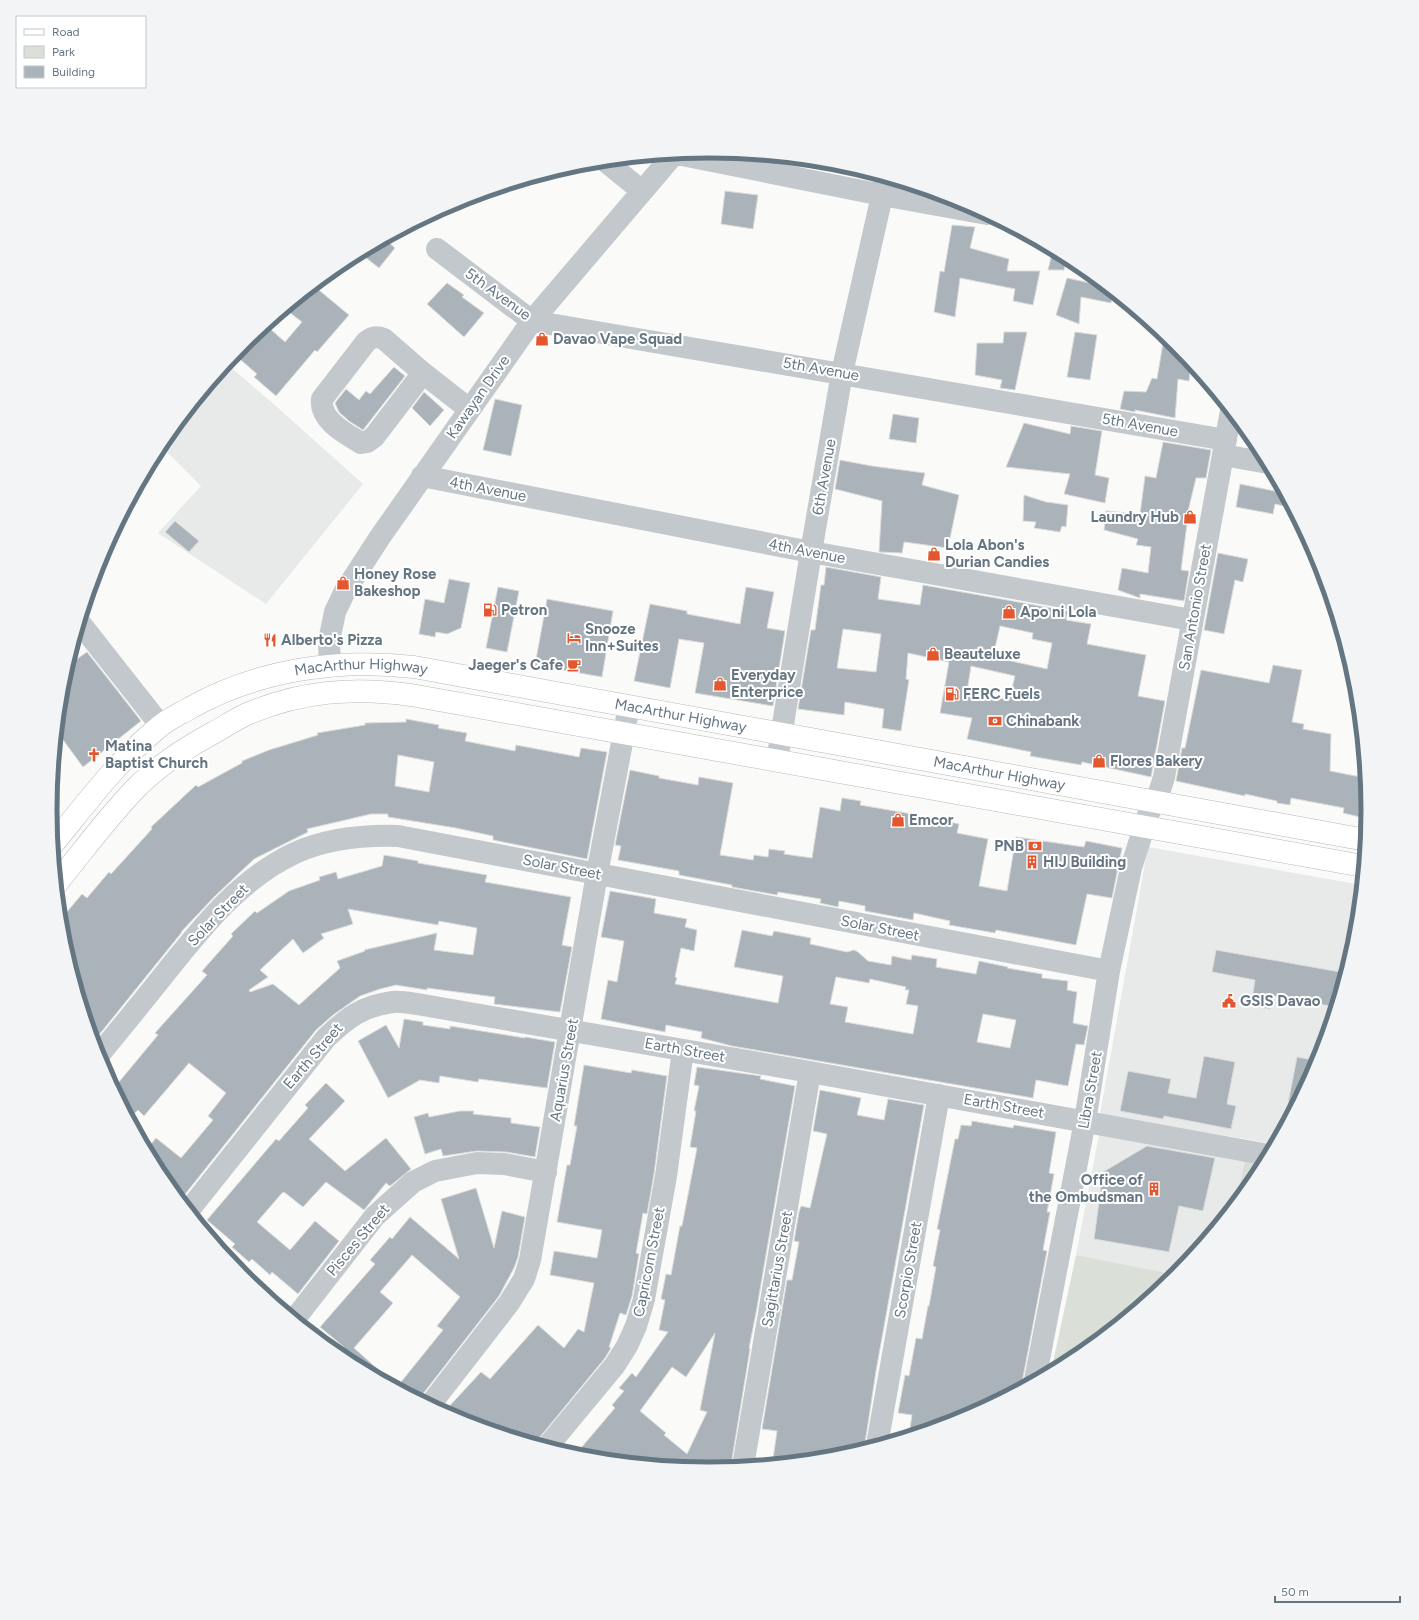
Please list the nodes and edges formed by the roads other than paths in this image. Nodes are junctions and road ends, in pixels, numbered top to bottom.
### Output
1 (704, 158) edge
2 (670, 159) edge
3 (610, 165) edge
4 (884, 186) edge
5 (642, 191) junction
6 (953, 205) edge
7 (437, 249) dead end
8 (532, 321) junction
9 (423, 373) junction
10 (842, 373) junction
11 (469, 409) junction
12 (1230, 417) edge
13 (1225, 447) junction
14 (1260, 460) edge
15 (422, 476) junction
16 (811, 552) junction
17 (1192, 620) junction
18 (83, 627) edge
19 (330, 666) junction
20 (629, 706) junction
21 (161, 726) junction
22 (623, 733) junction
23 (782, 734) junction
24 (777, 761) junction
25 (1155, 802) junction
26 (82, 809) junction
27 (57, 818) edge
28 (1144, 827) junction
29 (58, 838) edge
30 (1361, 839) edge
31 (1360, 865) edge
32 (597, 874) junction
33 (61, 877) edge
34 (1109, 971) junction
35 (571, 1030) junction
36 (103, 1050) edge
37 (682, 1050) junction
38 (810, 1072) junction
39 (938, 1094) junction
40 (1085, 1121) junction
41 (1264, 1154) edge
42 (546, 1172) junction
43 (192, 1207) edge
44 (297, 1316) dead end
45 (1036, 1375) edge
46 (433, 1401) edge
47 (878, 1440) edge
48 (551, 1442) edge
49 (744, 1461) edge

1 - 4 street
2 - 5 street, Kawayan Drive
3 - 5 street
4 - 6 street
4 - 10 street, 6th Avenue
5 - 8 street, Kawayan Drive
7 - 8 street, 5th Avenue
8 - 10 street, 5th Avenue
8 - 11 street, Kawayan Drive
9 - 9 street
9 - 11 street
10 - 13 street, 5th Avenue
10 - 16 street, 6th Avenue
11 - 15 street, Kawayan Drive
12 - 13 street, San Antonio Street
13 - 14 street, 5th Avenue
13 - 17 street, San Antonio Street
15 - 16 street, 4th Avenue
15 - 19 street, Kawayan Drive
16 - 17 street, 4th Avenue
16 - 23 street, 6th Avenue
17 - 25 street, San Antonio Street
18 - 21 street
19 - 20 main road, MacArthur Highway
19 - 21 main road, MacArthur Highway
20 - 22 street, Aquarius Street
20 - 23 main road, MacArthur Highway
21 - 26 main road, MacArthur Highway
22 - 24 main road, MacArthur Highway
22 - 32 street, Aquarius Street
22 - 33 main road, MacArthur Highway
23 - 24 street, 6th Avenue
23 - 25 main road, MacArthur Highway
24 - 28 main road, MacArthur Highway
25 - 28 street, Libra Street
25 - 30 main road, MacArthur Highway
26 - 27 main road
26 - 29 main road, MacArthur Highway
28 - 31 main road, MacArthur Highway
28 - 34 street, Libra Street
32 - 34 street, Solar Street
32 - 35 street, Aquarius Street
32 - 36 street, Solar Street
34 - 40 street, Libra Street
35 - 37 street, Earth Street
35 - 42 street, Aquarius Street
35 - 43 street, Earth Street
37 - 38 street, Earth Street
37 - 48 street, Capricorn Street
38 - 39 street, Earth Street
38 - 49 street, Sagittarius Street
39 - 40 street, Earth Street
39 - 47 street, Scorpio Street
40 - 41 street, Earth Street
40 - 45 street, Libra Street
42 - 44 street, Pisces Street
42 - 46 street, Aquarius Street

